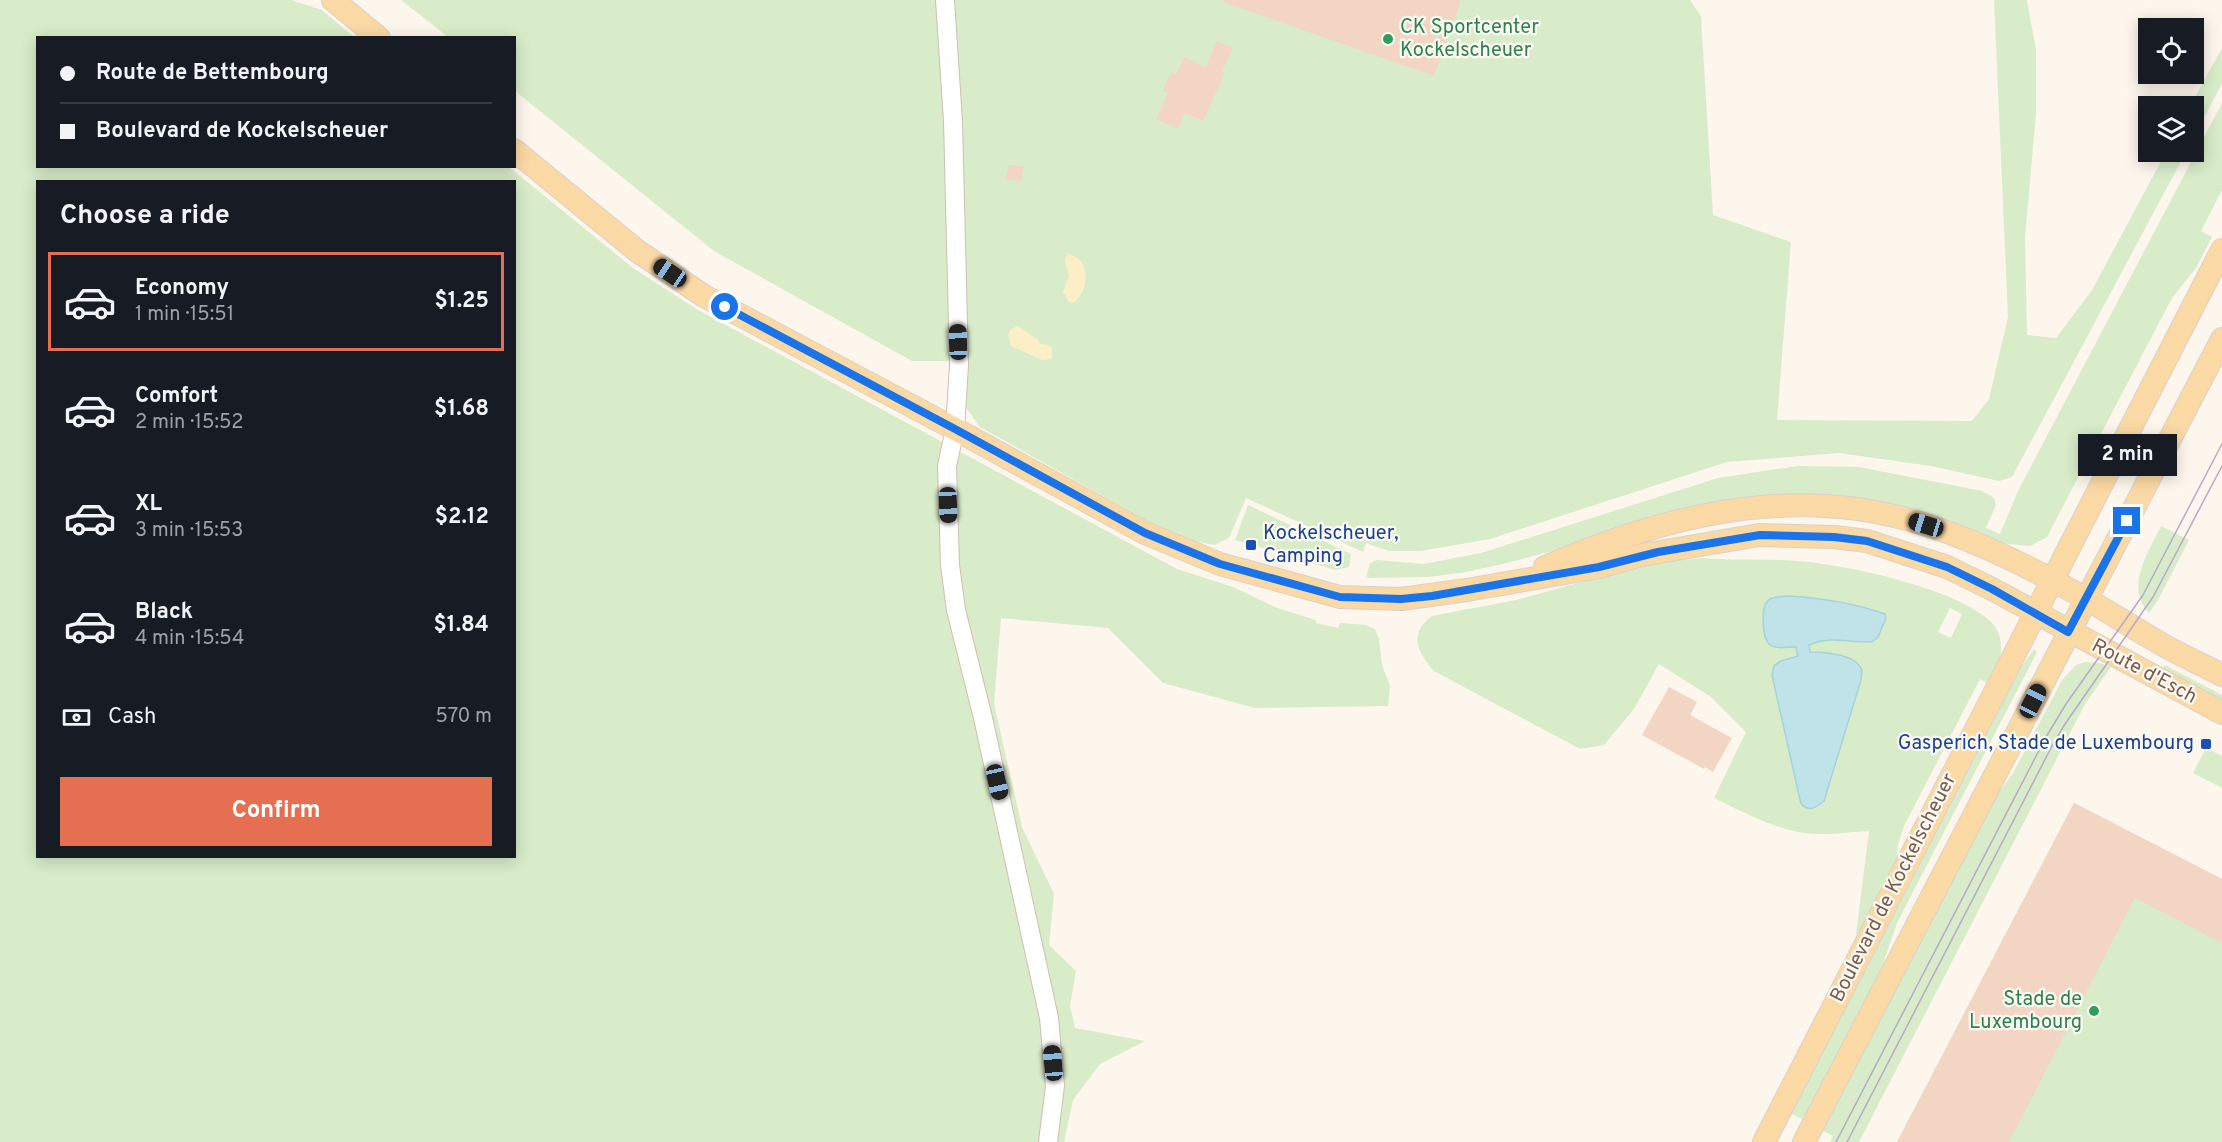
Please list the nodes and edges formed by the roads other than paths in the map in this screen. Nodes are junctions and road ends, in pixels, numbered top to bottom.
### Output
1 (333, 0) edge
2 (945, 0) edge
3 (377, 36) edge
4 (516, 152) edge
5 (2222, 250) edge
6 (2222, 339) edge
7 (955, 429) junction
8 (2052, 580) junction
9 (1511, 582) junction
10 (2086, 598) junction
11 (2036, 613) junction
12 (2068, 632) junction
13 (2222, 675) edge
14 (2222, 713) edge
15 (1048, 1142) edge
16 (1764, 1142) edge
17 (1804, 1142) edge

1 - 3 main road
2 - 7 street
4 - 7 main road
5 - 8 main road, Boulevard de Kockelscheuer
6 - 10 main road, Boulevard de Kockelscheuer
7 - 9 main road
7 - 15 street
8 - 9 main road, Route d'Esch
8 - 10 main road, Route d'Esch
8 - 11 main road, Boulevard de Kockelscheuer
9 - 11 main road, Route d'Esch
10 - 12 main road, Boulevard de Kockelscheuer
10 - 13 main road, Route d'Esch
11 - 12 main road, Route d'Esch
11 - 16 main road, Boulevard de Kockelscheuer
12 - 14 main road, Route d'Esch
12 - 17 main road, Boulevard de Kockelscheuer

